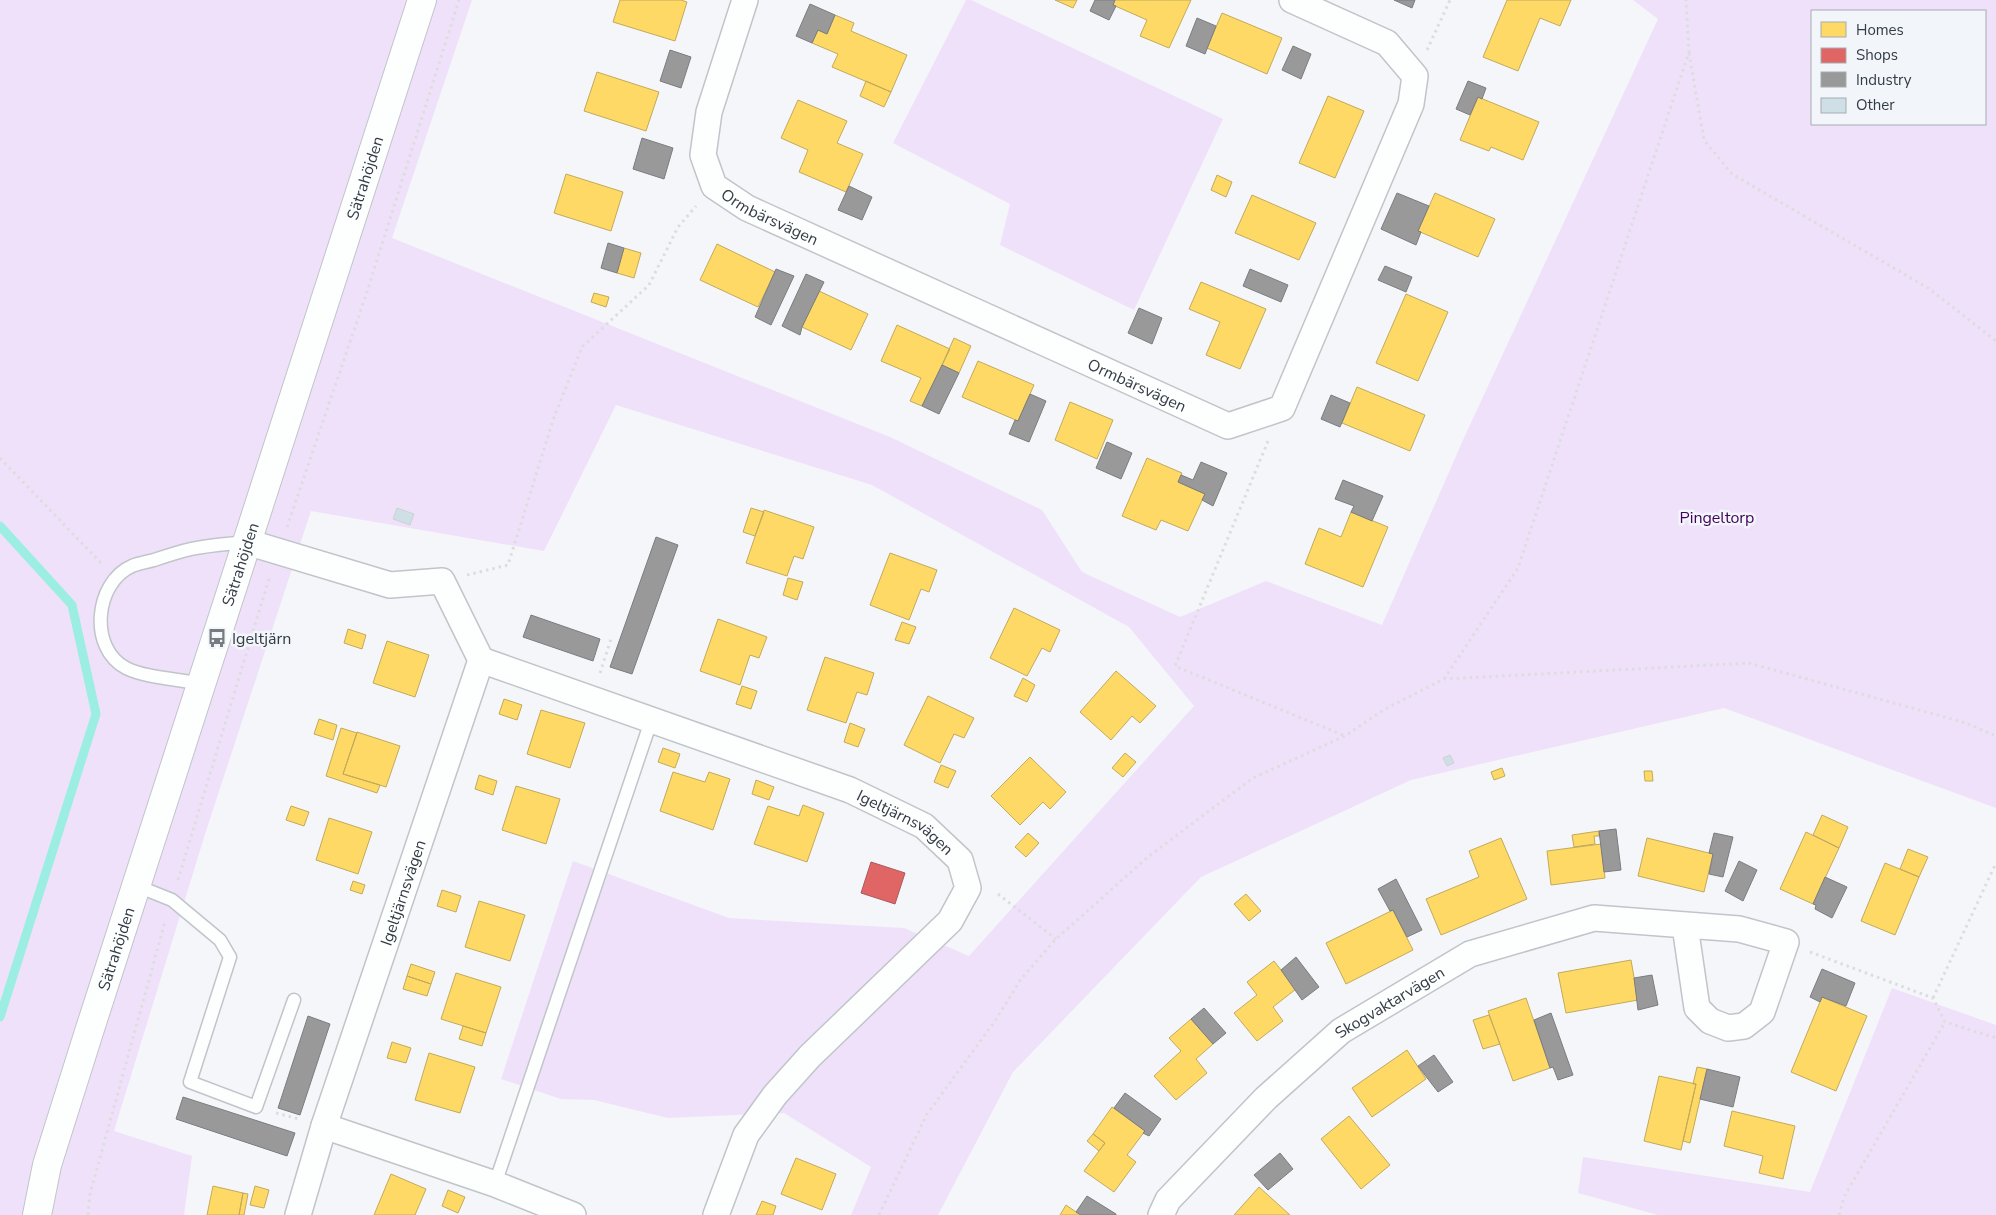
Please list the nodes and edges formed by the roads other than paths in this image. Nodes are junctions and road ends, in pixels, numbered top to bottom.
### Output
1 (422, 0) edge
2 (745, 0) edge
3 (1292, 0) edge
4 (247, 542) junction
5 (481, 660) junction
6 (201, 684) junction
7 (651, 721) junction
8 (137, 886) junction
9 (1685, 926) junction
10 (294, 1000) dead end
11 (324, 1126) junction
12 (495, 1184) junction
13 (37, 1215) edge
14 (298, 1215) edge
15 (573, 1215) edge
16 (716, 1215) edge
17 (1160, 1215) edge

1 - 4 street, Sätrahöjden
2 - 3 street, Ormbärsvägen
4 - 5 street
4 - 6 street, Sätrahöjden
4 - 6 lane
5 - 7 street, Igeltjärnsvägen
5 - 11 street, Igeltjärnsvägen
6 - 8 street, Sätrahöjden
7 - 12 lane
7 - 16 street, Igeltjärnsvägen
8 - 10 lane
8 - 13 street, Sätrahöjden
9 - 9 street, Skogvaktarvägen
9 - 17 street, Skogvaktarvägen
11 - 12 street
11 - 14 street, Igeltjärnsvägen
12 - 15 street

